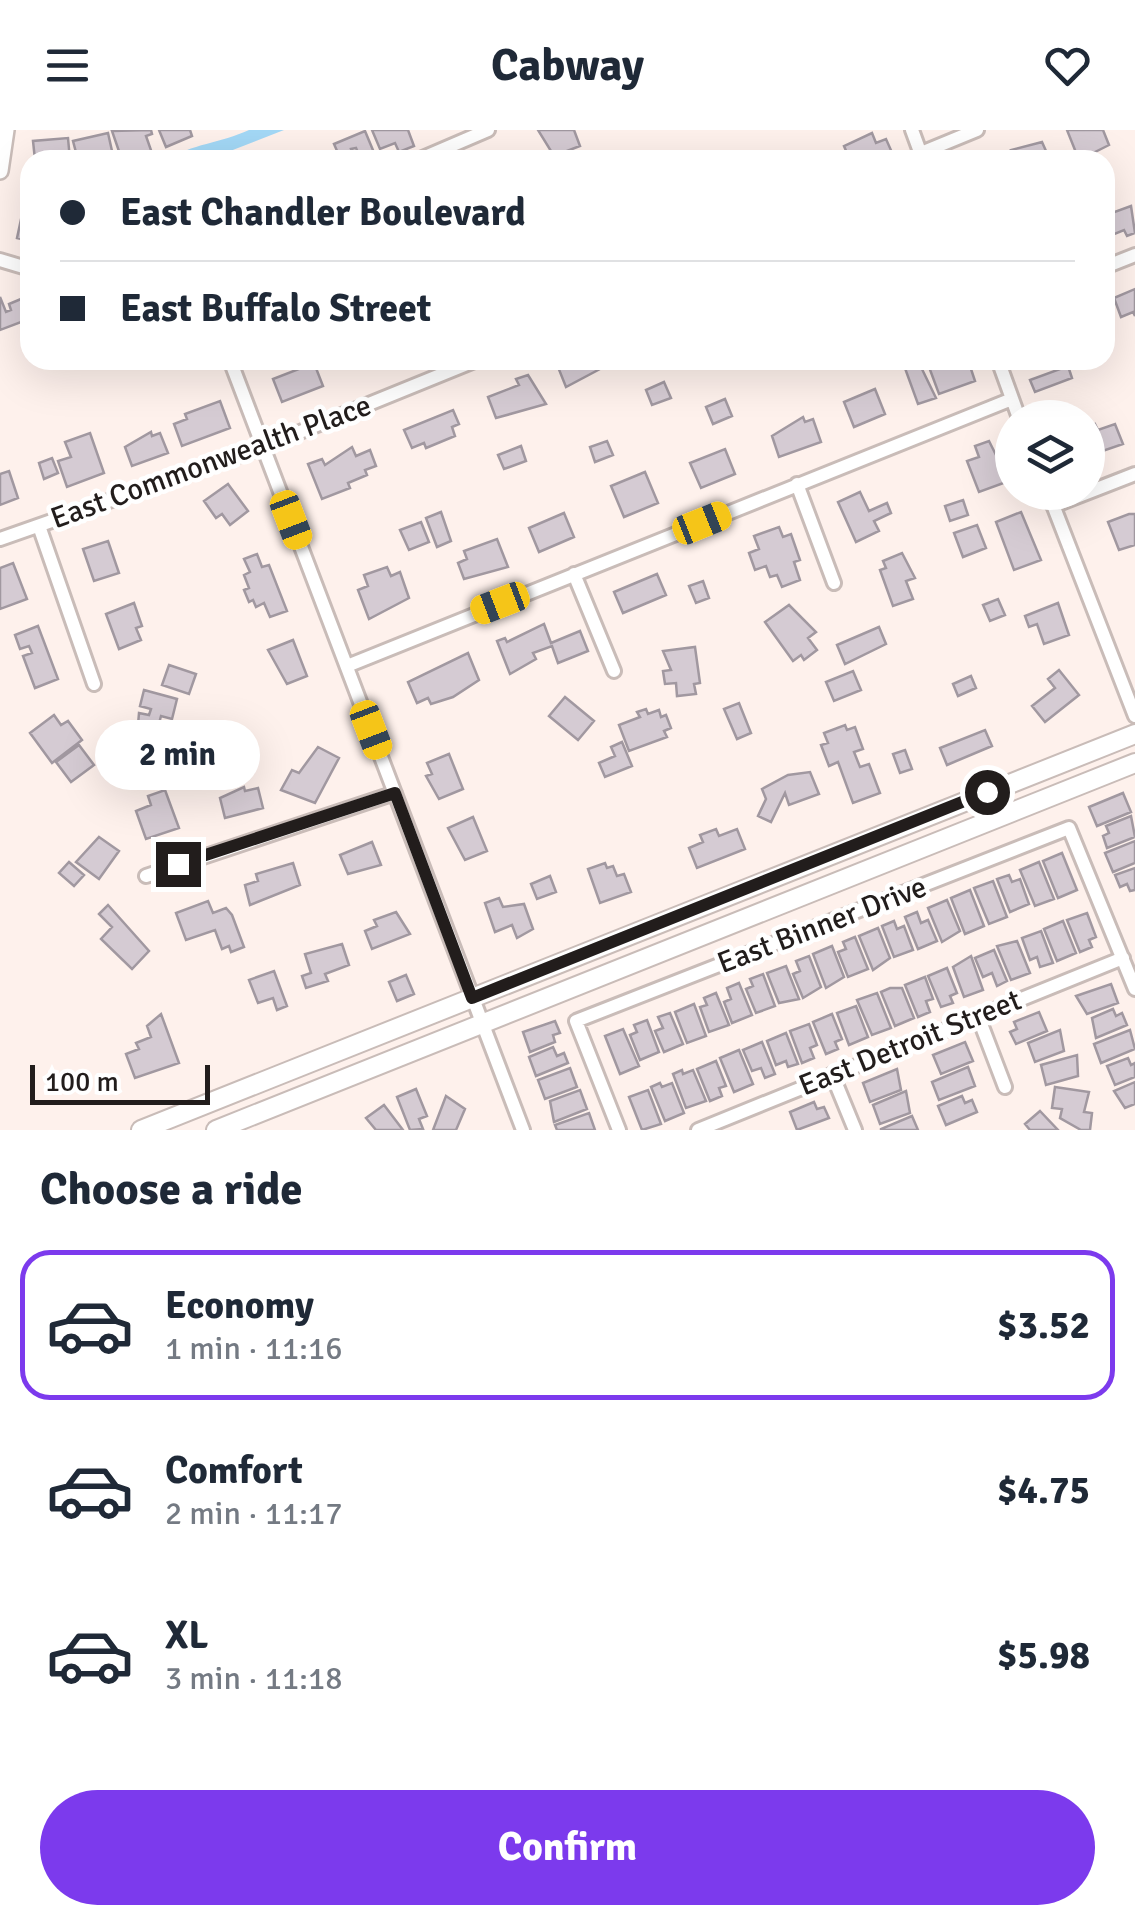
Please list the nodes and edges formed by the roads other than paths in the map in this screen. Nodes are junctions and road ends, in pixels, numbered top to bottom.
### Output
1 (6, 130) edge
2 (488, 130) edge
3 (977, 130) edge
4 (441, 150) edge
5 (935, 150) edge
6 (0, 170) edge
7 (234, 370) edge
8 (452, 370) edge
9 (1002, 370) edge
10 (1012, 399) joint
11 (263, 447) junction
12 (1135, 474) edge
13 (1105, 483) edge
14 (798, 484) junction
15 (1055, 510) edge
16 (40, 526) junction
17 (0, 539) edge
18 (574, 574) junction
19 (834, 583) dead end
20 (347, 666) junction
21 (614, 670) dead end
22 (94, 684) dead end
23 (1135, 716) edge
24 (1135, 734) edge
25 (1135, 763) edge
26 (395, 793) junction
27 (146, 876) dead end
28 (1123, 958) junction
29 (1135, 989) edge
30 (477, 1011) junction
31 (978, 1016) junction
32 (832, 1074) junction
33 (1005, 1087) dead end
34 (141, 1130) edge
35 (216, 1130) edge
36 (523, 1130) edge
37 (618, 1130) edge
38 (698, 1130) edge
39 (855, 1130) edge

1 - 6 street
2 - 4 street
3 - 5 street
7 - 11 street
8 - 11 street, East Commonwealth Place
9 - 10 street
10 - 14 street
11 - 16 street, East Commonwealth Place
11 - 20 street
12 - 13 street
14 - 18 street
14 - 19 street
15 - 23 street
16 - 17 street, East Commonwealth Place
16 - 22 street
18 - 20 street
18 - 21 street
20 - 26 street
24 - 30 main road
25 - 30 main road
26 - 27 street
26 - 30 street
28 - 29 street
28 - 31 street, East Detroit Street
28 - 37 street, East Binner Drive
30 - 34 main road
30 - 35 main road
30 - 36 street
31 - 32 street, East Detroit Street
31 - 33 street
32 - 38 street, East Detroit Street
32 - 39 street

